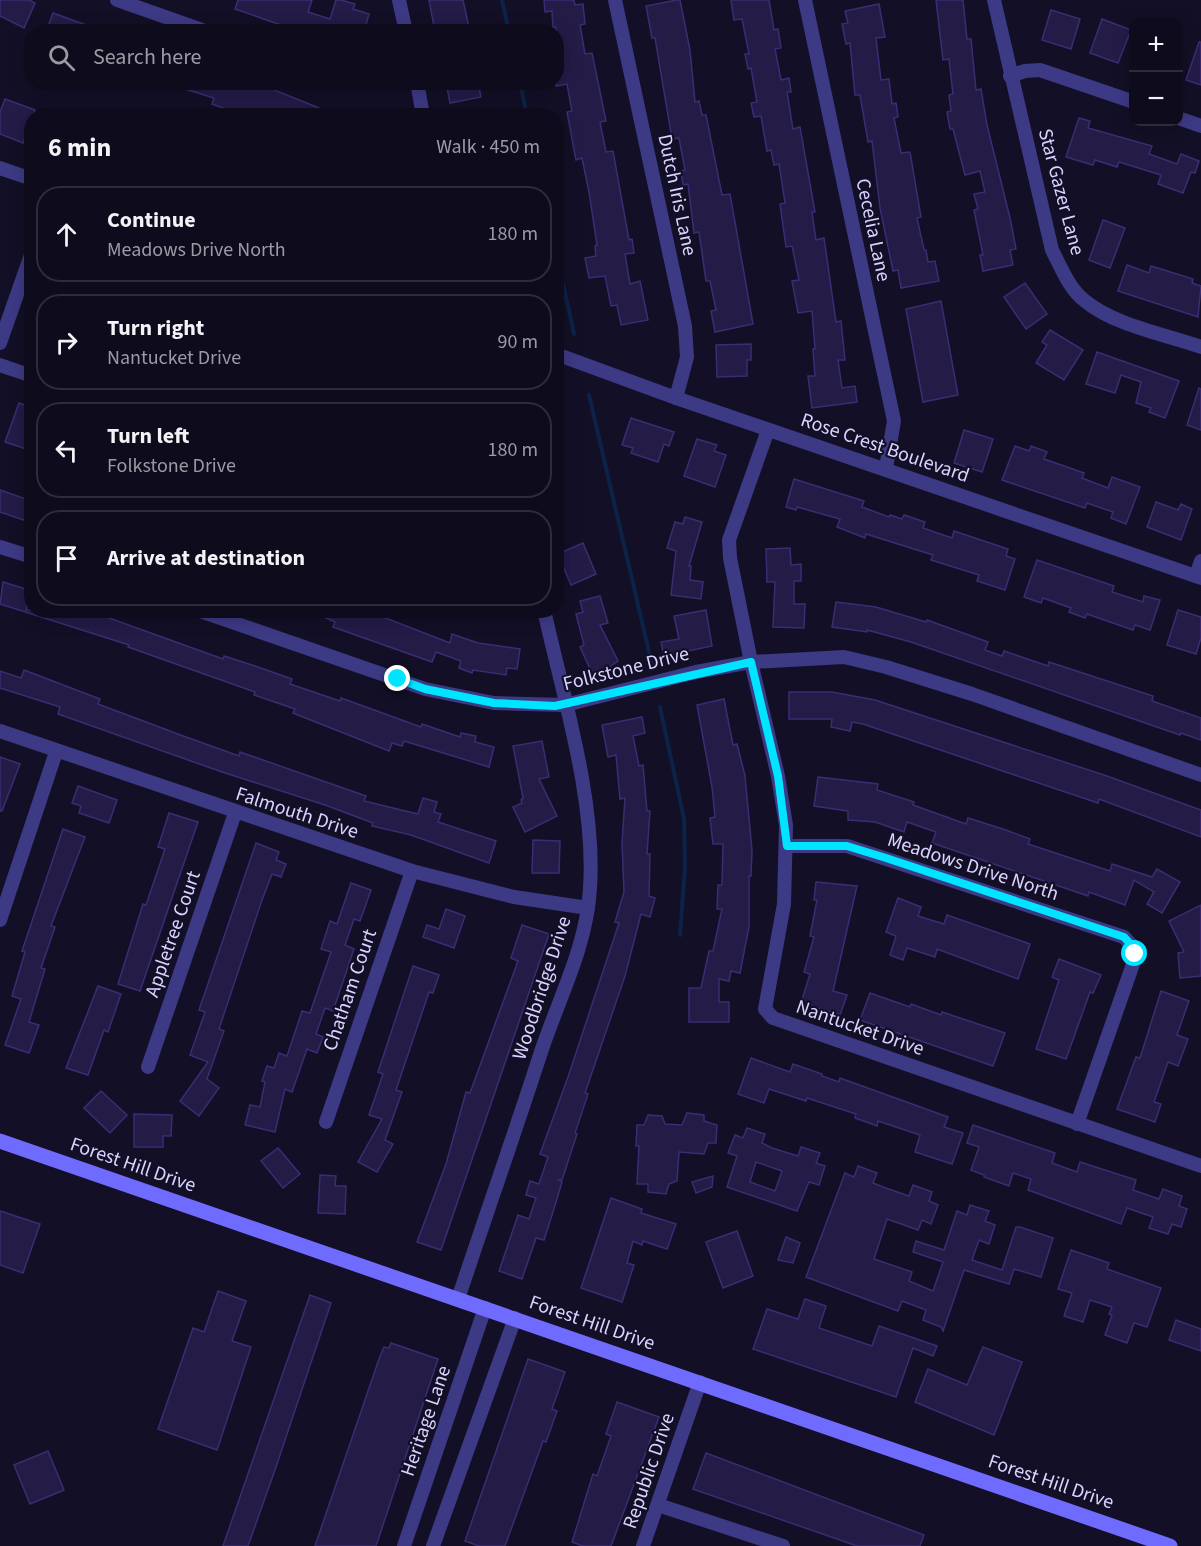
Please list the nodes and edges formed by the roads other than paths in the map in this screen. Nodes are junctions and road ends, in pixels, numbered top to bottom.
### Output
1 (117, 0) edge
2 (399, 0) edge
3 (615, 0) edge
4 (805, 0) edge
5 (994, 0) edge
6 (185, 24) edge
7 (404, 24) edge
8 (1010, 76) junction
9 (418, 90) edge
10 (1129, 100) edge
11 (422, 108) edge
12 (1183, 119) edge
13 (1201, 126) edge
14 (0, 168) edge
15 (24, 176) edge
16 (24, 275) edge
17 (0, 343) edge
18 (1201, 347) edge
19 (564, 357) edge
20 (0, 365) edge
21 (24, 373) edge
22 (676, 398) junction
23 (768, 430) junction
24 (886, 468) junction
25 (0, 547) edge
26 (24, 554) edge
27 (1201, 561) edge
28 (1198, 577) edge
29 (220, 618) edge
30 (546, 618) edge
31 (751, 662) junction
32 (565, 705) junction
33 (0, 731) edge
34 (56, 752) junction
35 (1201, 775) edge
36 (235, 813) junction
37 (787, 846) junction
38 (412, 871) junction
39 (588, 908) junction
40 (0, 920) edge
41 (148, 1067) dead end
42 (326, 1122) dead end
43 (1077, 1124) junction
44 (0, 1141) edge
45 (1201, 1166) edge
46 (458, 1299) junction
47 (485, 1308) junction
48 (515, 1318) junction
49 (700, 1382) junction
50 (657, 1505) junction
51 (404, 1546) edge
52 (433, 1546) edge
53 (643, 1546) edge
54 (783, 1546) edge
55 (1170, 1546) edge

1 - 6 street
2 - 7 street
3 - 22 street, Dutch Iris Lane
4 - 24 street, Cecelia Lane
5 - 8 street, Star Gazer Lane
8 - 10 street
8 - 18 street, Star Gazer Lane
9 - 11 street
12 - 13 street
14 - 15 street
16 - 17 street
19 - 22 street, Rose Crest Boulevard
20 - 21 street
22 - 23 street, Rose Crest Boulevard
23 - 24 street, Rose Crest Boulevard
23 - 31 street, Nantucket Drive
24 - 28 street, Rose Crest Boulevard
25 - 26 street
27 - 28 street
29 - 32 street, Folkstone Drive
30 - 32 street, Woodbridge Drive
31 - 32 street, Folkstone Drive
31 - 35 street, Folkstone Drive
31 - 37 street, Nantucket Drive
32 - 39 street, Woodbridge Drive
33 - 34 street, Falmouth Drive
34 - 36 street, Falmouth Drive
34 - 40 street
36 - 38 street, Falmouth Drive
36 - 41 street, Appletree Court
37 - 43 street, Nantucket Drive
37 - 43 street, Meadows Drive North
38 - 39 street, Falmouth Drive
38 - 42 street, Chatham Court
39 - 46 street, Woodbridge Drive
43 - 45 street, Nantucket Drive
44 - 46 main road, Forest Hill Drive
46 - 47 main road, Forest Hill Drive
47 - 48 main road, Forest Hill Drive
47 - 51 street, Heritage Lane
48 - 49 main road, Forest Hill Drive
48 - 52 street
49 - 50 street, Republic Drive
49 - 55 main road, Forest Hill Drive
50 - 53 street, Republic Drive
50 - 54 street

